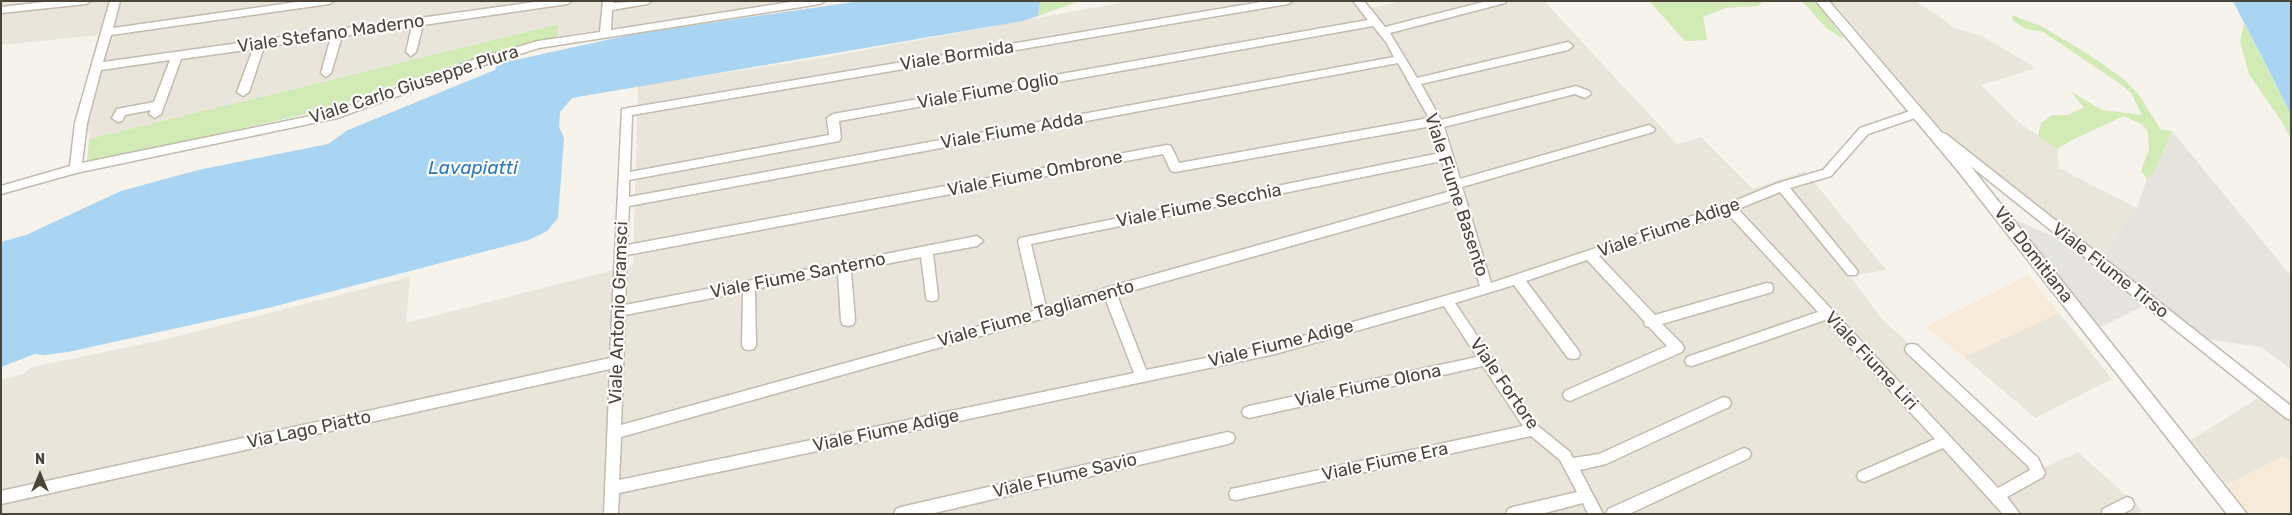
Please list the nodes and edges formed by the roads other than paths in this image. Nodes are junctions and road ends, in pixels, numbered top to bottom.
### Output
1 (86, 1) edge
2 (115, 1) edge
3 (329, 1) edge
4 (567, 1) edge
5 (648, 1) edge
6 (820, 1) edge
7 (1288, 1) edge
8 (1358, 1) edge
9 (1501, 1) edge
10 (1822, 1) edge
11 (608, 4) edge
12 (1, 10) edge
13 (418, 22) junction
14 (1379, 27) junction
15 (107, 32) junction
16 (338, 33) junction
17 (605, 34) junction
18 (260, 44) junction
19 (1568, 46) dead end
20 (411, 52) dead end
21 (177, 56) junction
22 (1401, 59) junction
23 (96, 67) junction
24 (326, 73) dead end
25 (1414, 82) junction
26 (243, 92) dead end
27 (1585, 94) dead end
28 (626, 112) joint
29 (1917, 113) junction
30 (118, 118) dead end
31 (1436, 123) junction
32 (1930, 128) junction
33 (1649, 129) dead end
34 (1446, 156) junction
35 (76, 168) junction
36 (624, 177) junction
37 (1782, 186) junction
38 (1456, 189) junction
39 (1, 190) edge
40 (623, 203) junction
41 (1729, 208) junction
42 (977, 241) dead end
43 (622, 251) junction
44 (926, 251) junction
45 (1590, 255) junction
46 (844, 267) junction
47 (1852, 272) dead end
48 (1517, 279) junction
49 (749, 285) junction
50 (1768, 288) dead end
51 (1487, 289) junction
52 (1109, 292) junction
53 (932, 296) dead end
54 (1447, 301) junction
55 (619, 311) junction
56 (1041, 314) junction
57 (1827, 314) junction
58 (848, 321) dead end
59 (1650, 322) junction
60 (749, 345) dead end
61 (1912, 349) dead end
62 (1573, 354) dead end
63 (1487, 360) junction
64 (1692, 361) dead end
65 (617, 362) junction
66 (1142, 377) junction
67 (1570, 395) dead end
68 (1724, 403) dead end
69 (1249, 412) dead end
70 (2291, 414) edge
71 (1533, 430) junction
72 (614, 433) junction
73 (1228, 438) dead end
74 (1945, 441) junction
75 (1744, 454) dead end
76 (1569, 465) junction
77 (1864, 476) dead end
78 (612, 488) junction
79 (1236, 494) dead end
80 (1586, 496) junction
81 (1996, 496) junction
82 (1, 498) edge
83 (2128, 504) dead end
84 (607, 513) edge
85 (901, 514) edge
86 (1514, 514) edge
87 (1596, 514) edge
88 (1613, 514) edge
89 (2013, 514) edge
90 (2108, 514) edge
91 (2238, 514) edge

1 - 12 street
2 - 15 street
3 - 15 street
4 - 13 street, Viale Stefano Maderno
5 - 11 street
6 - 17 street, Viale Carlo Giuseppe Plura
7 - 28 street, Viale Bormida
8 - 14 street, Viale Fiume Basento
9 - 14 street
10 - 29 street, Via Domitiana
11 - 17 street
13 - 16 street, Viale Stefano Maderno
13 - 20 street
14 - 22 street, Viale Fiume Basento
14 - 36 street, Viale Fiume Oglio
15 - 23 street
16 - 18 street, Viale Stefano Maderno
16 - 24 street
17 - 35 street, Viale Carlo Giuseppe Plura
18 - 21 street, Viale Stefano Maderno
18 - 26 street
19 - 25 street
21 - 23 street, Viale Stefano Maderno
21 - 30 street
22 - 25 street, Viale Fiume Basento
22 - 40 street, Viale Fiume Adda
23 - 35 street
25 - 31 street, Viale Fiume Basento
27 - 31 street
28 - 36 street, Viale Antonio Gramsci
29 - 32 street, Via Domitiana
29 - 37 street, Viale Fiume Adige
31 - 34 street, Viale Fiume Basento
31 - 43 street, Viale Fiume Ombrone
32 - 70 street, Viale Fiume Tirso
32 - 91 street, Via Domitiana
33 - 38 street, Viale Fiume Tagliamento
34 - 38 street, Viale Fiume Basento
34 - 56 street, Viale Fiume Secchia
35 - 39 street, Viale Carlo Giuseppe Plura
36 - 40 street, Viale Antonio Gramsci
37 - 41 street, Viale Fiume Adige
37 - 47 street
38 - 51 street, Viale Fiume Basento
38 - 52 street, Viale Fiume Tagliamento
40 - 43 street, Viale Antonio Gramsci
41 - 45 street, Viale Fiume Adige
41 - 57 street, Viale Fiume Liri
42 - 44 street, Viale Fiume Santerno
43 - 55 street, Viale Antonio Gramsci
44 - 46 street, Viale Fiume Santerno
44 - 53 street
45 - 48 street, Viale Fiume Adige
45 - 59 street
46 - 49 street, Viale Fiume Santerno
46 - 58 street
48 - 51 street, Viale Fiume Adige
48 - 62 street
49 - 55 street, Viale Fiume Santerno
49 - 60 street
50 - 59 street
51 - 54 street, Viale Fiume Adige
52 - 56 street, Viale Fiume Tagliamento
52 - 66 street
54 - 63 street, Viale Fortore
54 - 66 street, Viale Fiume Adige
55 - 65 street, Viale Antonio Gramsci
56 - 72 street, Viale Fiume Tagliamento
57 - 64 street
57 - 74 street, Viale Fiume Liri
59 - 67 street
61 - 81 street
63 - 69 street, Viale Fiume Olona
63 - 71 street, Viale Fortore
65 - 72 street, Viale Antonio Gramsci
65 - 82 street, Via Lago Piatto
66 - 78 street, Viale Fiume Adige
68 - 76 street
71 - 76 street, Viale Fortore
71 - 79 street, Viale Fiume Era
72 - 78 street, Viale Antonio Gramsci
73 - 85 street, Viale FIume Savio
74 - 77 street
74 - 81 street, Viale Fiume Liri
75 - 88 street
76 - 80 street, Viale Fortore
78 - 84 street, Viale Antonio Gramsci
80 - 86 street
80 - 87 street, Viale Fortore
81 - 89 street, Viale Fiume Liri
83 - 90 street

